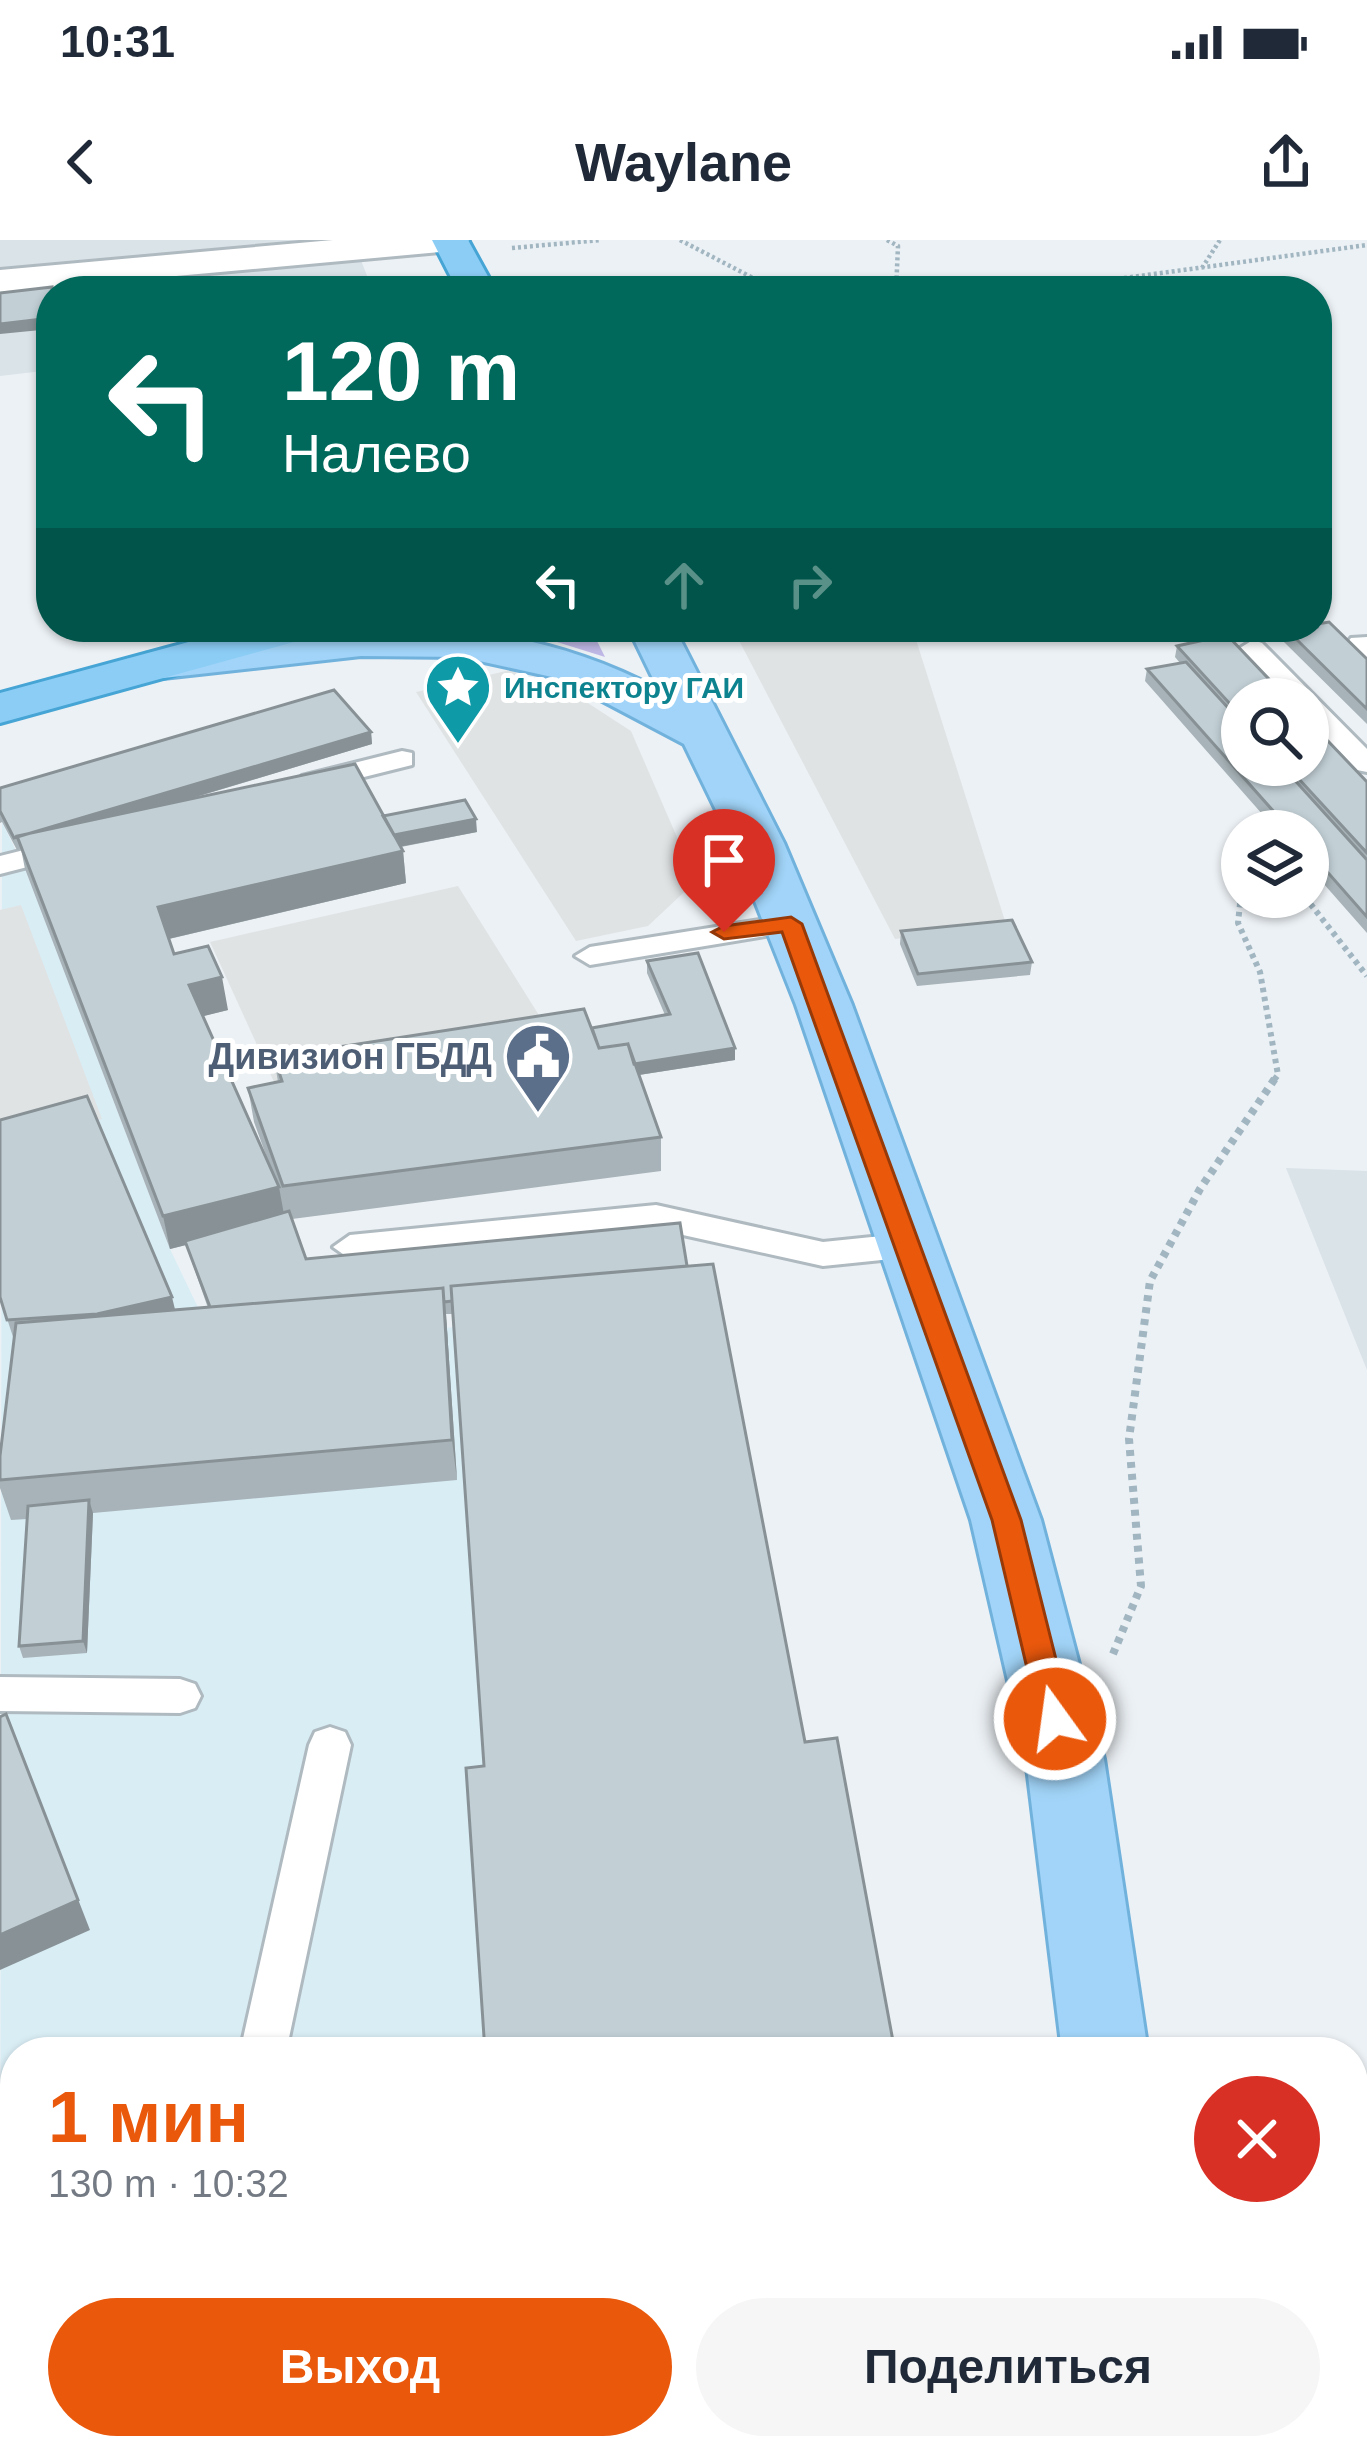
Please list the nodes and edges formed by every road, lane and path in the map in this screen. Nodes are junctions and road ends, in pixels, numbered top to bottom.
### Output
1 (451, 240) edge
2 (602, 240) edge
3 (680, 240) edge
4 (887, 240) edge
5 (1220, 240) edge
6 (1323, 240) edge
7 (1367, 245) edge
8 (510, 248) dead end
9 (1314, 251) junction
10 (1201, 269) junction
11 (45, 276) edge
12 (469, 276) edge
13 (742, 276) edge
14 (897, 276) edge
15 (1146, 276) edge
16 (36, 277) edge
17 (0, 280) edge
18 (242, 642) edge
19 (399, 642) edge
20 (466, 642) edge
21 (659, 642) edge
22 (1252, 648) dead end
23 (160, 665) junction
24 (1281, 678) edge
25 (0, 708) edge
26 (1329, 726) edge
27 (708, 737) junction
28 (402, 758) dead end
29 (1367, 764) edge
30 (291, 788) edge
31 (92, 841) edge
32 (0, 865) edge
33 (1238, 918) edge
34 (1321, 918) edge
35 (791, 924) junction
36 (590, 956) dead end
37 (1367, 976) edge
38 (911, 1245) junction
39 (350, 1247) dead end
40 (0, 1694) edge
41 (180, 1696) dead end
42 (330, 1745) dead end
43 (1065, 1760) junction
44 (266, 2037) edge
45 (1103, 2037) edge

1 - 11 street
1 - 12 highway
2 - 8 path
3 - 13 path
4 - 14 path
5 - 10 path
6 - 9 path
7 - 9 path
9 - 10 path
10 - 15 path
16 - 17 street
18 - 23 highway
19 - 23 main road
20 - 27 main road
21 - 27 main road
22 - 24 lane
23 - 25 highway
26 - 29 lane
27 - 35 main road
28 - 30 lane
31 - 32 lane
33 - 43 path
34 - 37 path
35 - 36 lane
35 - 38 main road
38 - 39 lane
38 - 43 main road
40 - 41 lane
42 - 44 lane
43 - 45 main road

